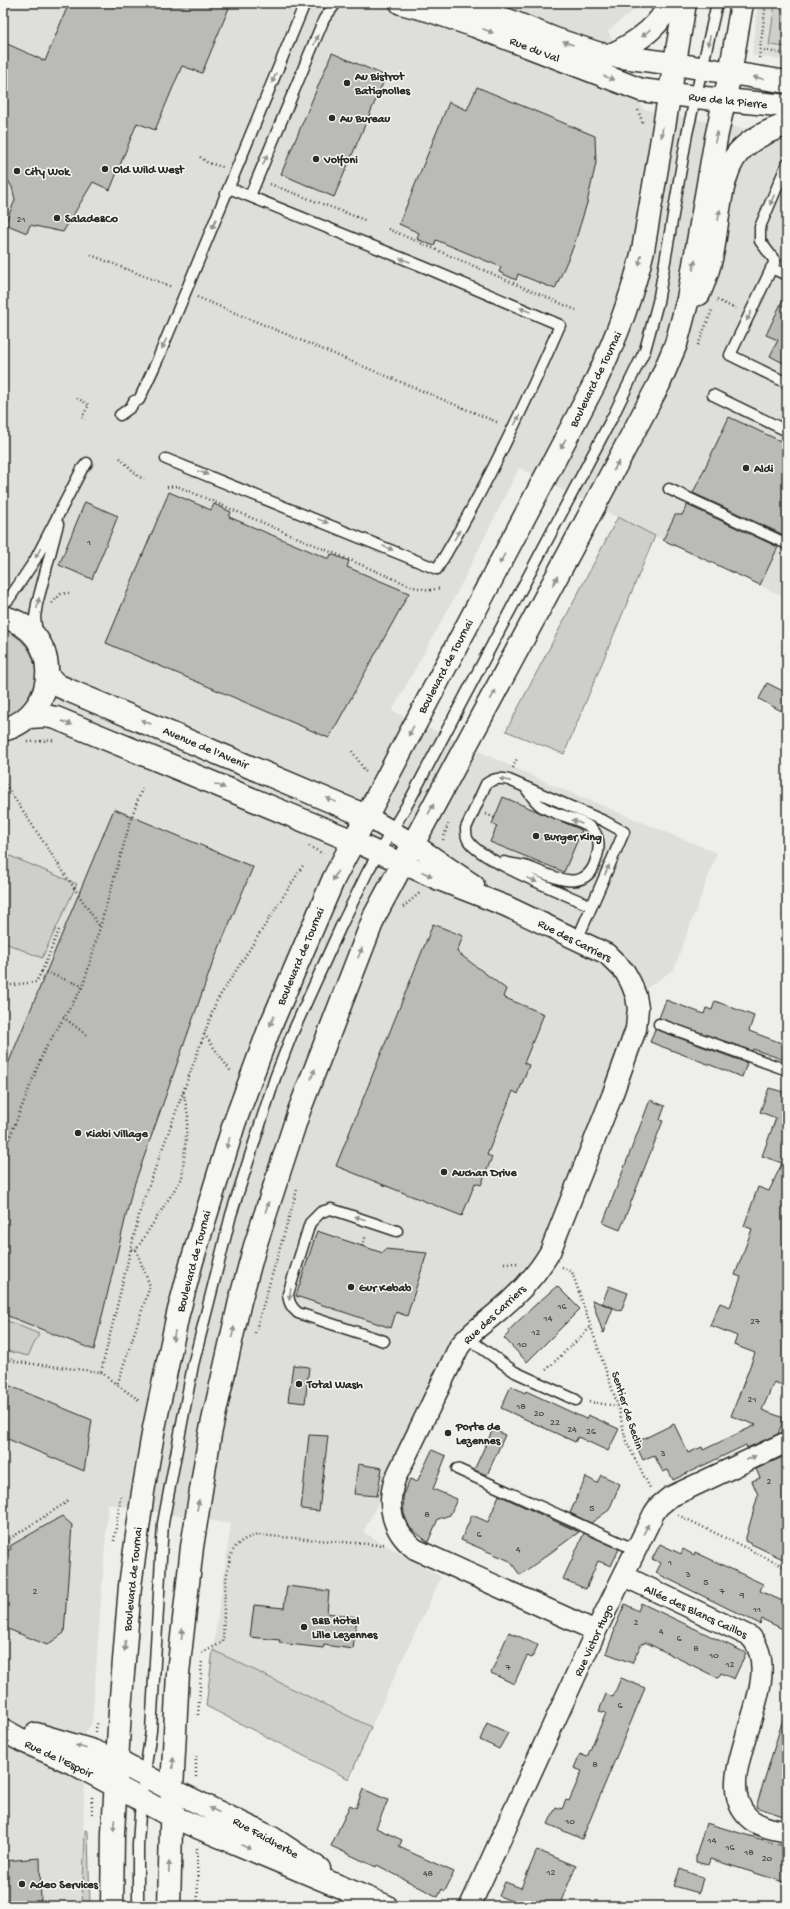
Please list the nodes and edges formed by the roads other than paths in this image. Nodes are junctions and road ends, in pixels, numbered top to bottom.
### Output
1 (305, 3) edge
2 (336, 3) edge
3 (401, 3) edge
4 (465, 3) edge
5 (669, 3) edge
6 (686, 3) edge
7 (717, 3) edge
8 (742, 3) edge
9 (611, 56) junction
10 (674, 64) junction
11 (702, 69) junction
12 (730, 74) junction
13 (787, 82) edge
14 (669, 94) junction
15 (695, 97) junction
16 (724, 100) junction
17 (787, 106) edge
18 (787, 124) edge
19 (787, 164) edge
20 (229, 188) junction
21 (250, 196) junction
22 (771, 268) junction
23 (787, 275) edge
24 (676, 344) junction
25 (787, 383) edge
26 (713, 395) dead end
27 (120, 415) dead end
28 (787, 431) edge
29 (166, 459) dead end
30 (87, 463) dead end
31 (669, 489) dead end
32 (63, 507) junction
33 (787, 544) edge
34 (3, 604) edge
35 (3, 617) edge
36 (38, 641) junction
37 (48, 676) junction
38 (29, 716) junction
39 (3, 730) edge
40 (524, 787) junction
41 (366, 816) junction
42 (392, 831) junction
43 (353, 841) junction
44 (412, 843) junction
45 (378, 852) junction
46 (494, 860) junction
47 (401, 863) junction
48 (506, 906) junction
49 (591, 906) junction
50 (577, 940) junction
51 (659, 1024) dead end
52 (787, 1070) edge
53 (397, 1231) dead end
54 (466, 1337) junction
55 (384, 1341) dead end
56 (576, 1400) road end
57 (787, 1442) edge
58 (457, 1469) dead end
59 (636, 1550) junction
60 (624, 1576) junction
61 (596, 1631) junction
62 (3, 1724) edge
63 (3, 1730) edge
64 (117, 1761) junction
65 (145, 1776) junction
66 (116, 1786) junction
67 (172, 1790) junction
68 (141, 1800) junction
69 (171, 1816) junction
70 (787, 1832) edge
71 (353, 1899) edge
72 (112, 1906) edge
73 (138, 1906) edge
74 (169, 1906) edge
75 (386, 1906) edge
76 (470, 1906) edge

1 -> 20 lane
21 -> 2 lane
3 -> 14 main road, Rue du Val
9 -> 4 main road, Rue du Val
5 -> 9 main road
6 - 10 main road, Boulevard de Tournai
7 -> 11 lane
8 - 12 main road
9 - 10 main road, Rue du Val
10 - 11 main road
10 - 14 main road, Boulevard de Tournai
11 - 12 main road
11 - 15 lane
13 -> 12 main road, Rue de la Pierre
12 - 16 main road
14 - 15 main road, Rue de la Pierre
14 -> 41 main road, Boulevard de Tournai
15 - 16 main road, Rue de la Pierre
15 - 42 lane
16 - 17 main road, Rue de la Pierre
24 -> 16 main road
24 -> 18 main road
19 -> 22 lane
20 - 21 lane
20 -> 27 lane
29 -> 21 lane
22 - 23 lane
22 -> 25 lane
44 -> 24 main road
26 - 28 lane
30 - 32 lane
31 - 33 lane
32 -> 34 lane
36 -> 32 lane
35 - 36 main road
36 - 37 main road
37 - 38 main road
41 -> 37 main road, Avenue de l'Avenir
38 - 39 main road
38 -> 43 main road
40 -> 46 lane
46 -> 40 lane
49 -> 40 lane
41 - 42 street, Rue des Carriers
41 - 43 main road, Boulevard de Tournai
42 - 44 street, Rue des Carriers
42 - 45 lane
43 - 45 street, Rue des Carriers
43 -> 64 main road, Boulevard de Tournai
44 - 47 main road
44 - 48 street, Rue des Carriers
45 - 47 street, Rue des Carriers
45 - 65 lane
46 -> 49 lane
47 -> 48 street, Rue des Carriers
67 -> 47 main road
48 - 50 street, Rue des Carriers
49 - 50 lane
50 - 54 street, Rue des Carriers
51 - 52 lane
53 -> 55 lane
54 - 56 lane
54 - 61 street, Rue des Carriers
59 -> 57 street, Rue Victor Hugo
58 - 59 lane
59 - 60 street, Rue Victor Hugo
60 - 61 street, Rue Victor Hugo
60 - 70 street, Allée des Blancs Caillos
61 - 76 street, Rue Victor Hugo
64 -> 62 main road, Rue de l'Espoir
63 - 66 main road, Rue de l'Espoir
64 - 65 main road, Rue de l'Espoir
64 - 66 main road, Boulevard de Tournai
65 - 67 main road, Rue Faidherbe
65 - 68 lane
66 - 68 main road, Rue de l'Espoir
66 -> 72 main road, Boulevard de Tournai
67 - 69 main road
71 -> 67 main road, Rue Faidherbe
68 - 69 main road, Rue Faidherbe
68 - 73 lane
69 -> 71 main road, Rue Faidherbe
74 -> 69 main road
71 - 75 main road, Rue Faidherbe

